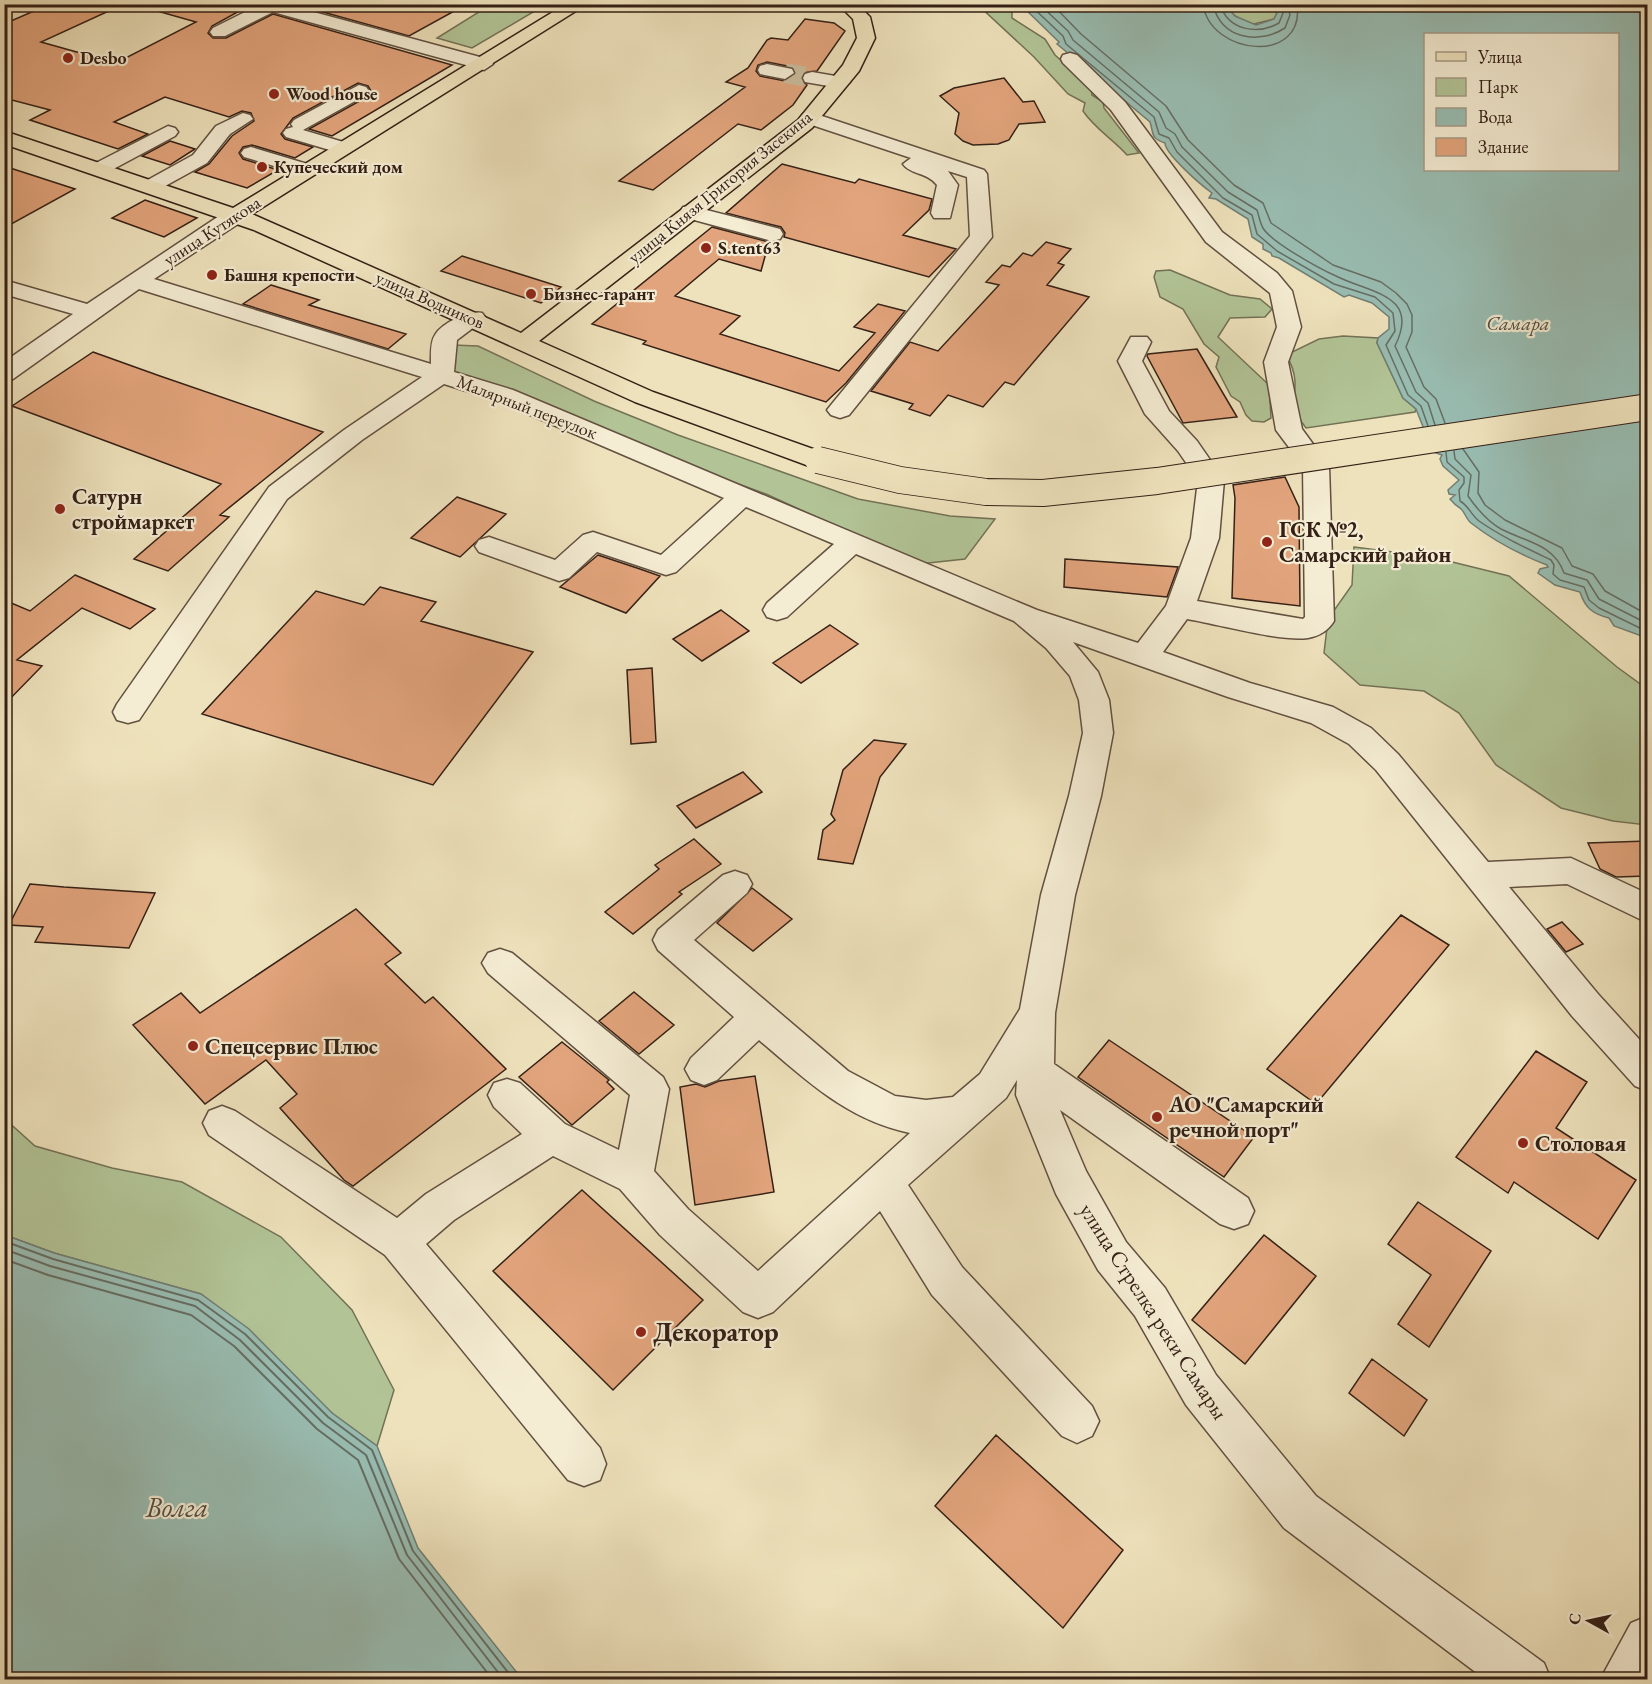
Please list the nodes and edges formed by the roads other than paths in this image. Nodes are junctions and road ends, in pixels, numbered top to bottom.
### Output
1 (579, 4) edge
2 (846, 4) edge
3 (266, 6) edge
4 (219, 32) dead end
5 (1070, 59) dead end
6 (484, 64) junction
7 (812, 78) tunnel mouth
8 (840, 82) junction
9 (359, 91) dead end
10 (243, 119) dead end
11 (807, 121) junction
12 (168, 132) dead end
13 (4, 137) edge
14 (343, 148) junction
15 (261, 151) dead end
16 (313, 166) junction
17 (99, 169) junction
18 (151, 186) junction
19 (691, 212) junction
20 (942, 213) dead end
21 (236, 215) junction
22 (772, 234) dead end
23 (136, 281) junction
24 (4, 287) edge
25 (91, 312) junction
26 (474, 318) junction
27 (1139, 342) dead end
28 (522, 343) junction
29 (4, 374) edge
30 (441, 375) junction
31 (1647, 407) edge
32 (840, 410) dead end
33 (743, 495) junction
34 (854, 541) junction
35 (489, 546) dead end
36 (907, 563) joint
37 (1180, 608) junction
38 (777, 610) dead end
39 (1024, 614) junction
40 (1144, 657) junction
41 (128, 712) dead end
42 (1479, 876) junction
43 (735, 884) dead end
44 (1647, 910) edge
45 (500, 963) dead end
46 (1037, 1013) junction
47 (760, 1016) junction
48 (704, 1069) dead end
49 (1036, 1072) junction
50 (1647, 1075) edge
51 (507, 1095) dead end
52 (962, 1112) junction
53 (222, 1123) dead end
54 (551, 1136) junction
55 (634, 1176) junction
56 (884, 1182) junction
57 (1234, 1210) dead end
58 (399, 1242) junction
59 (1077, 1421) dead end
60 (584, 1464) dead end
61 (1647, 1640) edge
62 (1527, 1680) edge
63 (1624, 1680) edge

1 - 6 main road, улица Кутякова
2 - 8 main road, улица Князя Григория Засекина
3 - 4 street
3 - 6 street
5 - 37 street
6 - 14 main road, улица Кутякова
7 - 8 street
8 - 11 main road, улица Князя Григория Засекина
9 - 14 street
10 - 18 street
11 - 19 main road, улица Князя Григория Засекина
11 - 20 street
11 - 32 street
12 - 17 street
13 - 17 main road, улица Водников
14 - 16 main road, улица Кутякова
15 - 16 street
16 - 21 main road, улица Кутякова
17 - 18 main road, улица Водников
18 - 21 main road, улица Водников
19 - 22 street
19 - 28 main road, улица Князя Григория Засекина
21 - 23 street, улица Кутякова
21 - 26 main road, улица Водников
23 - 25 street, улица Кутякова
23 - 30 street, Малярный переулок
24 - 25 street
25 - 29 street, улица Кутякова
26 - 28 main road, улица Водников
26 - 30 street
27 - 37 street
28 - 31 main road, улица Водников, bridge
30 - 33 street, Малярный переулок
30 - 41 street
33 - 34 street, Малярный переулок
33 - 35 street
34 - 36 street, Малярный переулок
34 - 38 street
36 - 39 street, улица Стрелка реки Самары
37 - 40 street
39 - 40 street
39 - 46 street, улица Стрелка реки Самары
40 - 42 street
42 - 44 street
42 - 50 street
43 - 47 street
45 - 55 street
46 - 49 street, улица Стрелка реки Самары
46 - 52 street
47 - 48 street
47 - 52 street
49 - 57 street
49 - 62 street, улица Стрелка реки Самары
51 - 54 street
52 - 56 street
53 - 58 street
54 - 55 street
54 - 58 street
55 - 56 street
56 - 59 street
58 - 60 street
61 - 63 street

